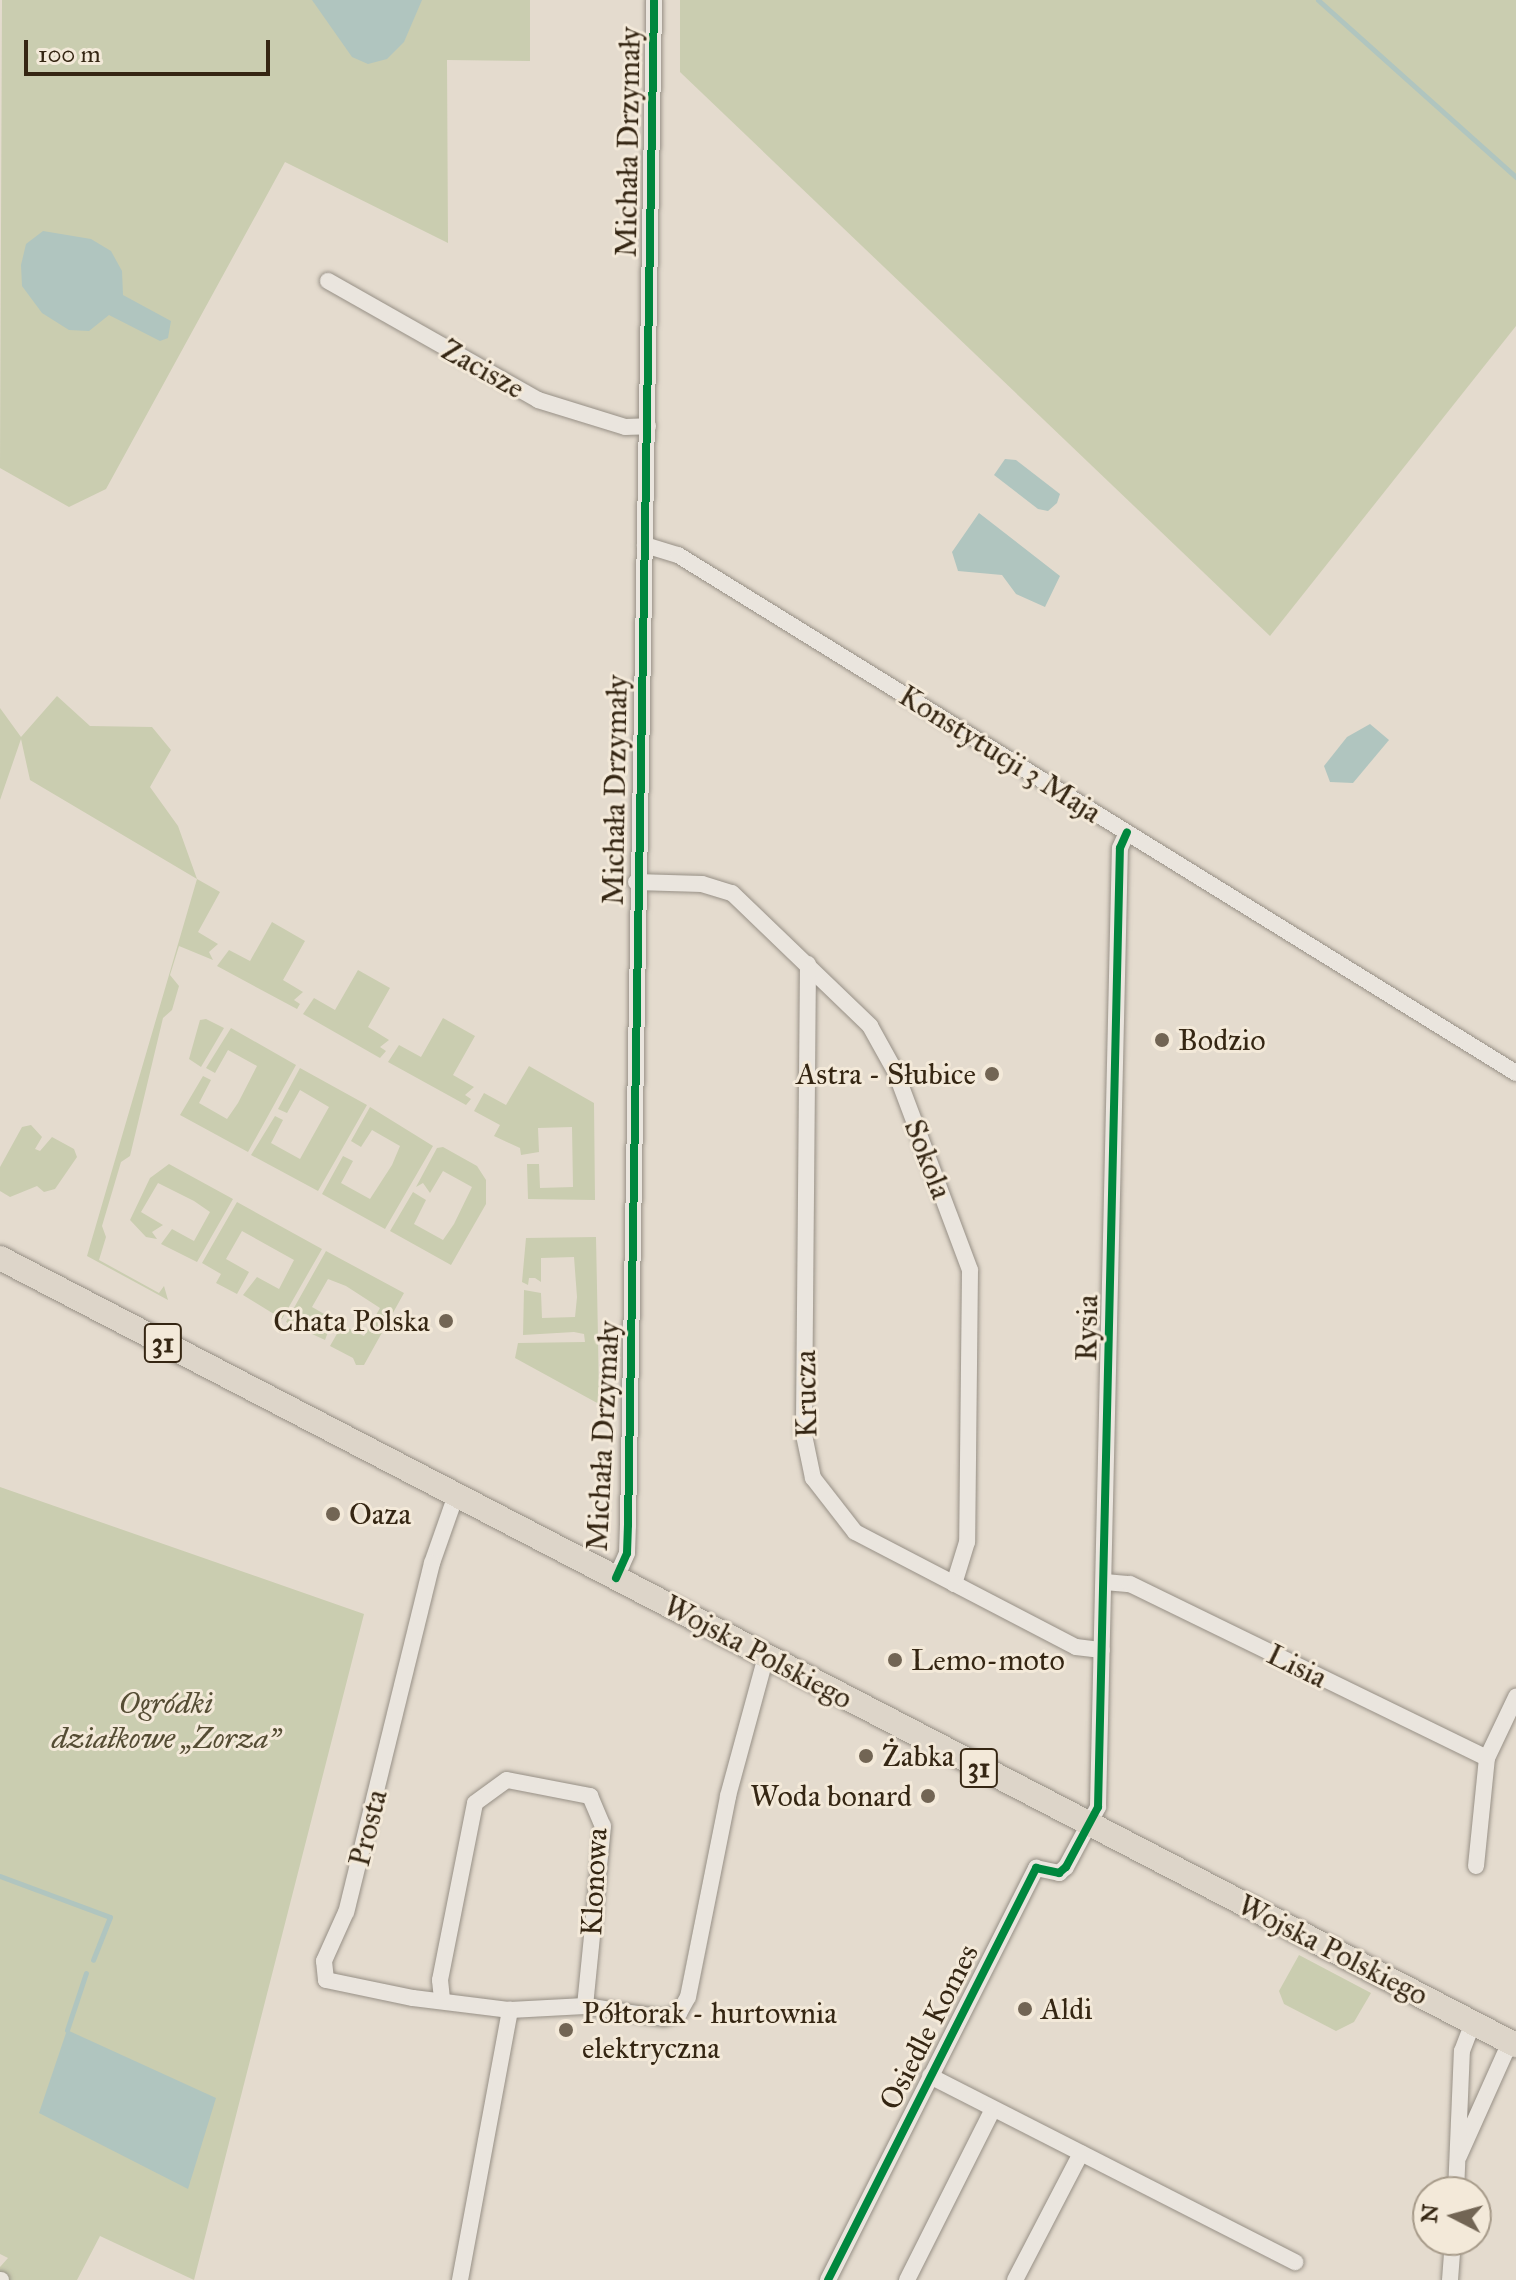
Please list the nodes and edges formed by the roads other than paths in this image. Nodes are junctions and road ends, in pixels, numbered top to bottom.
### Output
1 (654, 0) edge
2 (328, 281) dead end
3 (648, 426) junction
4 (645, 545) junction
5 (1127, 832) junction
6 (636, 882) junction
7 (808, 964) junction
8 (1513, 1064) edge
9 (0, 1258) edge
10 (456, 1495) junction
11 (616, 1578) junction
12 (1105, 1582) junction
13 (954, 1584) junction
14 (1102, 1650) junction
15 (766, 1656) junction
16 (1516, 1697) edge
17 (1487, 1758) junction
18 (1090, 1825) junction
19 (1476, 1866) dead end
20 (442, 1999) junction
21 (585, 2006) junction
22 (510, 2010) junction
23 (1473, 2023) junction
24 (1513, 2044) edge
25 (930, 2076) junction
26 (993, 2109) junction
27 (1081, 2153) junction
28 (1457, 2161) junction
29 (1457, 2176) edge
30 (1452, 2256) edge
31 (1295, 2262) dead end
32 (460, 2280) edge
33 (828, 2280) edge
34 (907, 2280) edge
35 (1015, 2280) edge
36 (1450, 2280) edge

1 - 3 street, Michała Drzymały
2 - 3 street, Zacisze
3 - 4 street, Michała Drzymały
4 - 5 street, Konstytucji 3 Maja
4 - 6 street, Michała Drzymały
5 - 8 street, Konstytucji 3 Maja
5 - 12 street, Rysia
6 - 7 street, Sokola
6 - 11 street, Michała Drzymały
7 - 13 street, Sokola
7 - 13 street, Krucza
9 - 10 main road, Wojska Polskiego / 31
10 - 11 main road, Wojska Polskiego / 31
10 - 20 street, Prosta
11 - 15 main road, Wojska Polskiego / 31
12 - 14 street, Rysia
12 - 17 street, Lisia
13 - 14 street, Krucza
14 - 18 street, Rysia
15 - 18 main road, Wojska Polskiego / 31
15 - 21 street
16 - 17 street
17 - 19 street
18 - 23 main road, Wojska Polskiego / 31
18 - 25 street, Osiedle Komes
20 - 21 street, Klonowa
20 - 22 street, Prosta
21 - 22 street
22 - 32 street
23 - 24 main road, Wojska Polskiego / 31
23 - 28 street
24 - 28 street
25 - 26 street, Osiedle Komes
25 - 33 street, Osiedle Komes
26 - 27 street, Osiedle Komes
26 - 34 street
27 - 31 street, Osiedle Komes
27 - 35 street
28 - 29 street
30 - 36 street

